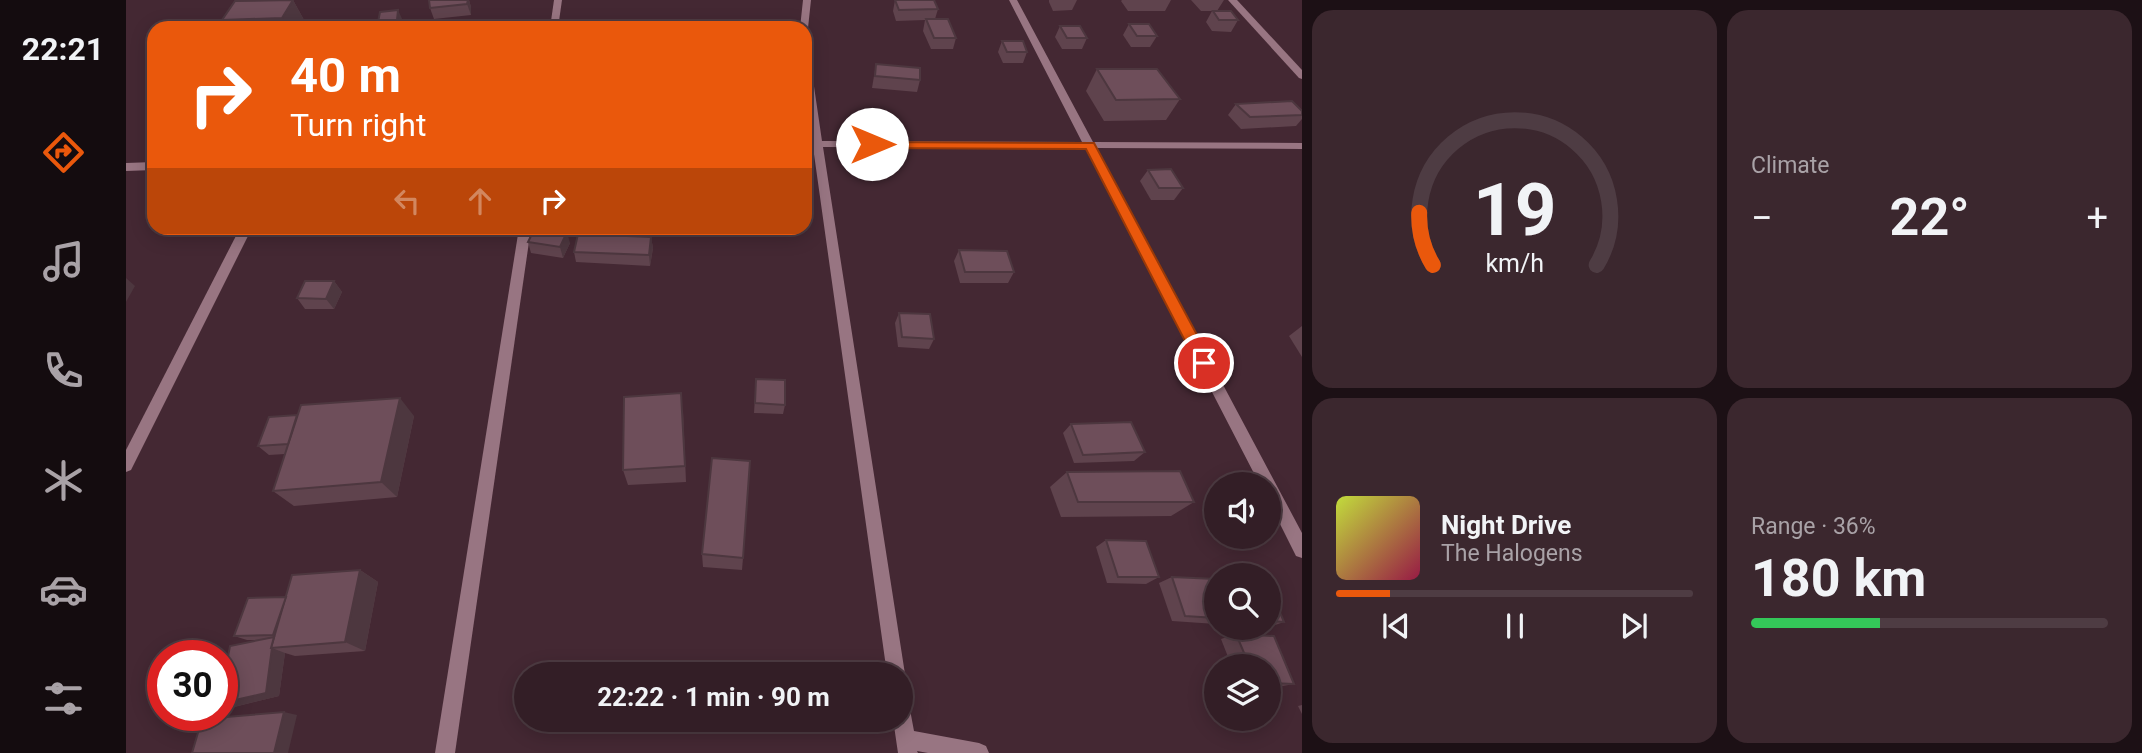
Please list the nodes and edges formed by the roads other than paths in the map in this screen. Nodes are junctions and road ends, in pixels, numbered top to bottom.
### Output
1 (558, 0) edge
2 (807, 0) edge
3 (1013, 0) edge
4 (1232, 0) edge
5 (555, 21) edge
6 (805, 21) edge
7 (1302, 76) edge
8 (812, 144) edge
9 (1090, 145) junction
10 (1302, 146) edge
11 (812, 150) edge
12 (147, 166) edge
13 (126, 167) edge
14 (242, 235) edge
15 (524, 235) edge
16 (126, 466) edge
17 (1261, 472) edge
18 (1281, 510) edge
19 (1302, 550) edge
20 (894, 662) edge
21 (907, 746) edge
22 (445, 753) edge
23 (979, 753) edge

1 - 5 street
2 - 6 street
3 - 9 street
4 - 7 street
8 - 9 street
9 - 10 street
9 - 17 street
11 - 20 street
12 - 13 street
14 - 16 street
15 - 22 street
18 - 19 street
21 - 23 street

